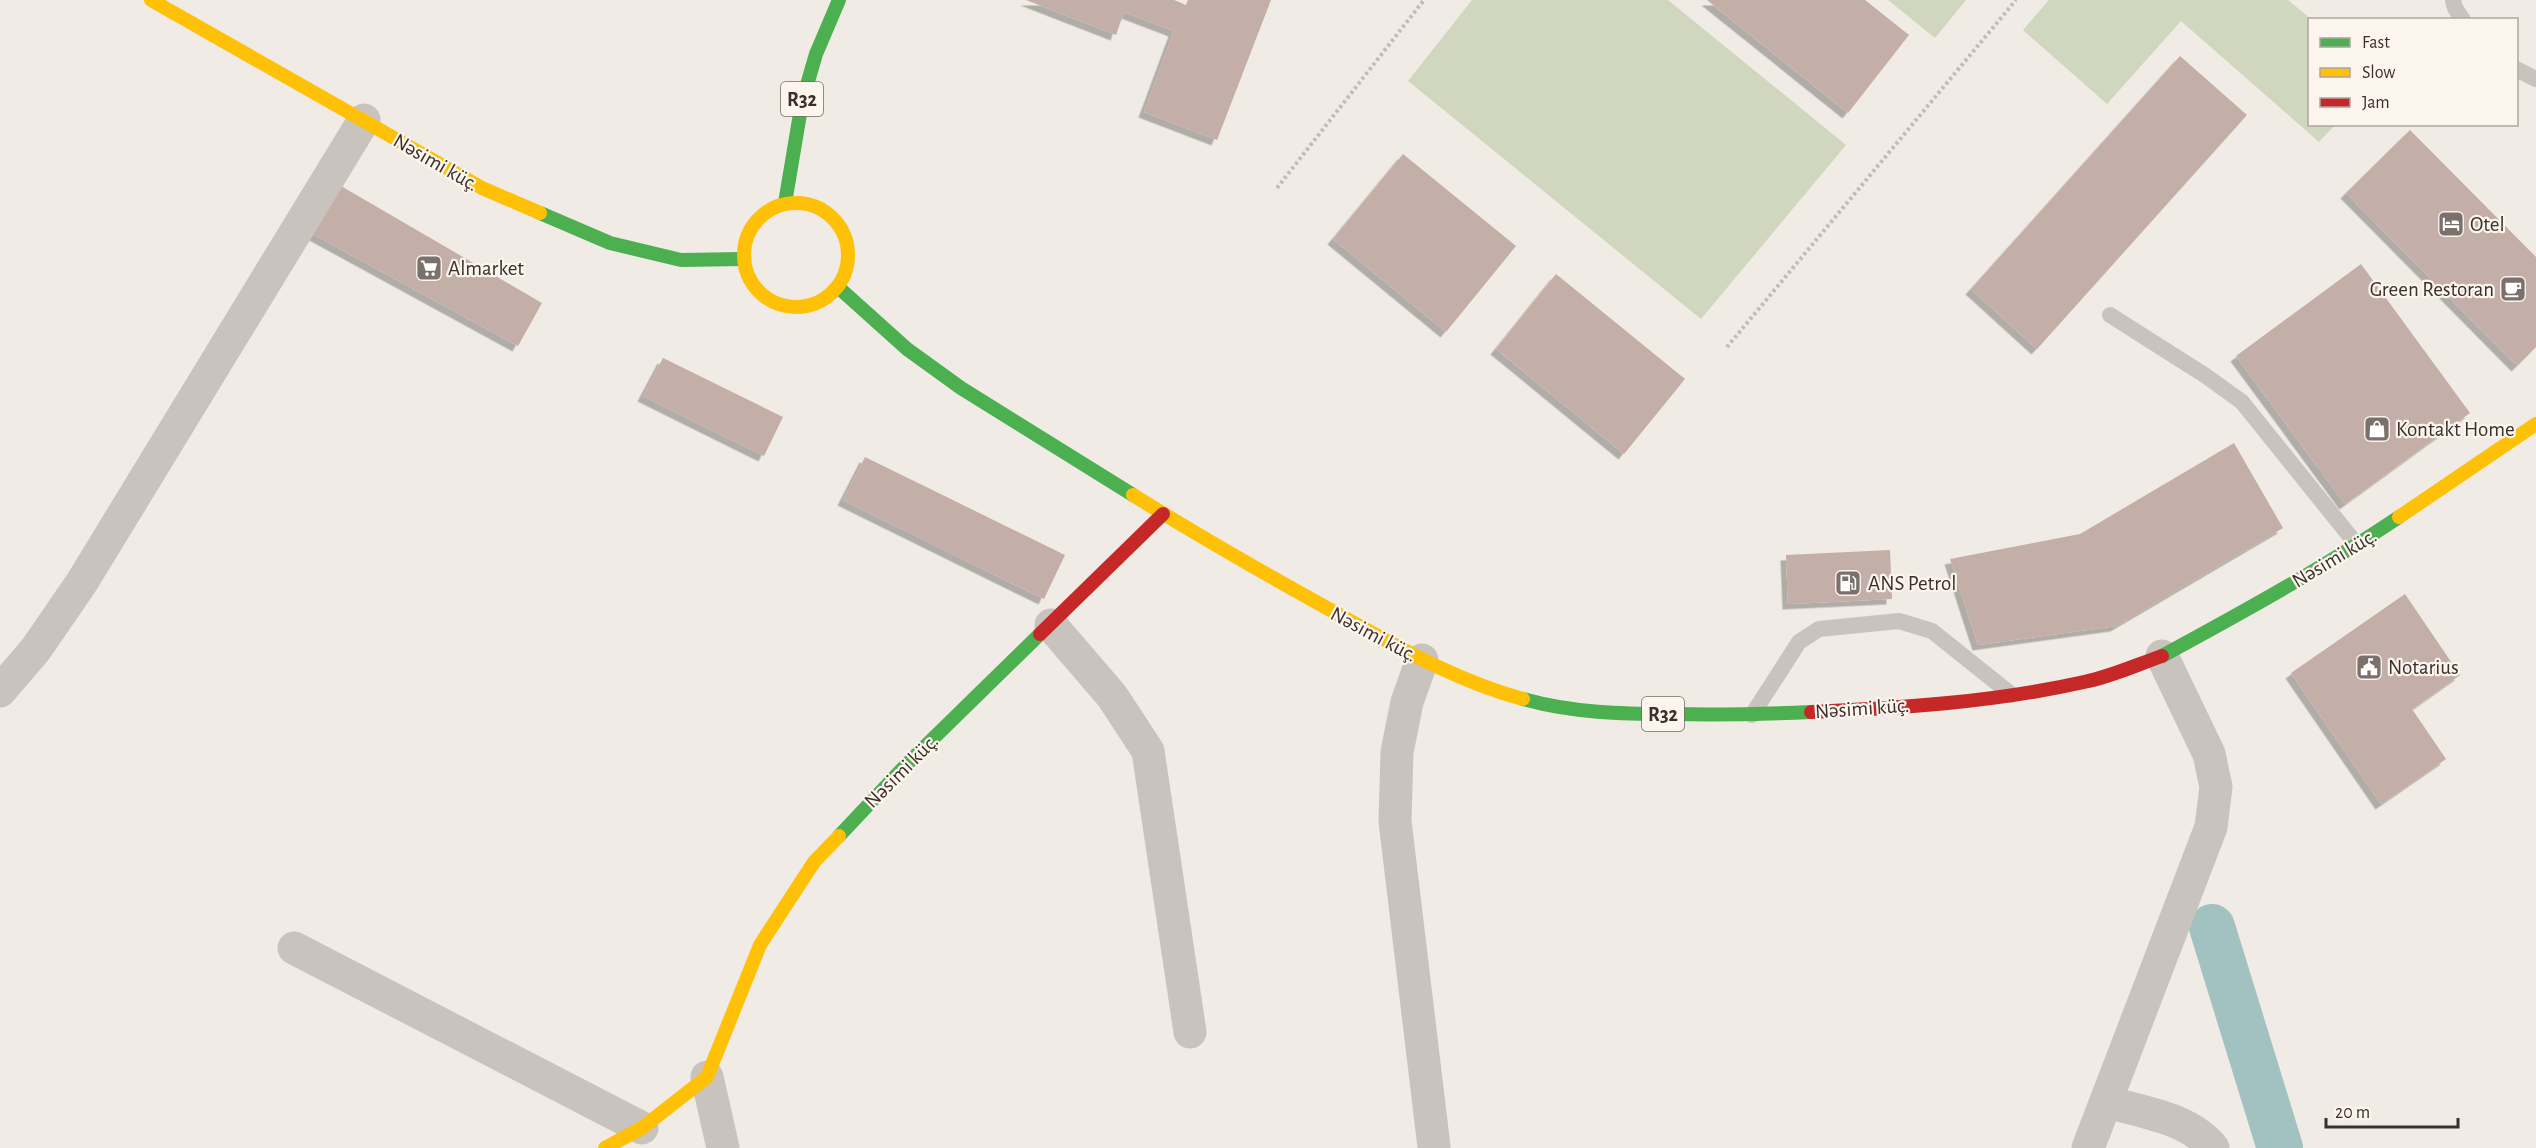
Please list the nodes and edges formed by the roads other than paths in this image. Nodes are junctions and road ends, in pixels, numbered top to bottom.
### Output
1 (151, 0) edge
2 (839, 0) edge
3 (2452, 0) edge
4 (2462, 18) edge
5 (2518, 70) edge
6 (2536, 79) edge
7 (364, 120) junction
8 (785, 203) junction
9 (743, 259) junction
10 (838, 287) junction
11 (2110, 315) dead end
12 (2536, 424) edge
13 (1164, 514) junction
14 (2357, 545) junction
15 (1052, 625) junction
16 (2162, 656) junction
17 (1422, 660) junction
18 (0, 691) edge
19 (2013, 695) junction
20 (1752, 715) junction
21 (294, 948) dead end
22 (1190, 1032) dead end
23 (707, 1077) junction
24 (2107, 1102) junction
25 (642, 1128) junction
26 (1434, 1147) edge
27 (605, 1148) edge
28 (723, 1148) edge
29 (2088, 1148) edge
30 (2213, 1148) edge

1 - 7 main road, Nəsimi küç.
2 - 8 main road, R32
3 - 4 lane
5 - 6 lane
7 - 9 main road, Nəsimi küç.
7 - 18 street
8 - 9 main road
8 - 10 main road
9 - 10 main road
10 - 13 main road, Nəsimi küç. / R32
11 - 14 lane
12 - 14 main road, Nəsimi küç. / R32
13 - 15 main road, Nəsimi küç.
13 - 17 main road, Nəsimi küç. / R32
14 - 16 main road, Nəsimi küç. / R32
15 - 22 street
15 - 23 main road, Nəsimi küç.
16 - 19 main road, Nəsimi küç. / R32
16 - 24 street
17 - 20 main road, Nəsimi küç. / R32
17 - 26 street
19 - 20 main road, Nəsimi küç. / R32
19 - 20 lane
21 - 25 street
23 - 25 main road
23 - 28 street
24 - 29 street
24 - 30 street
25 - 27 main road

